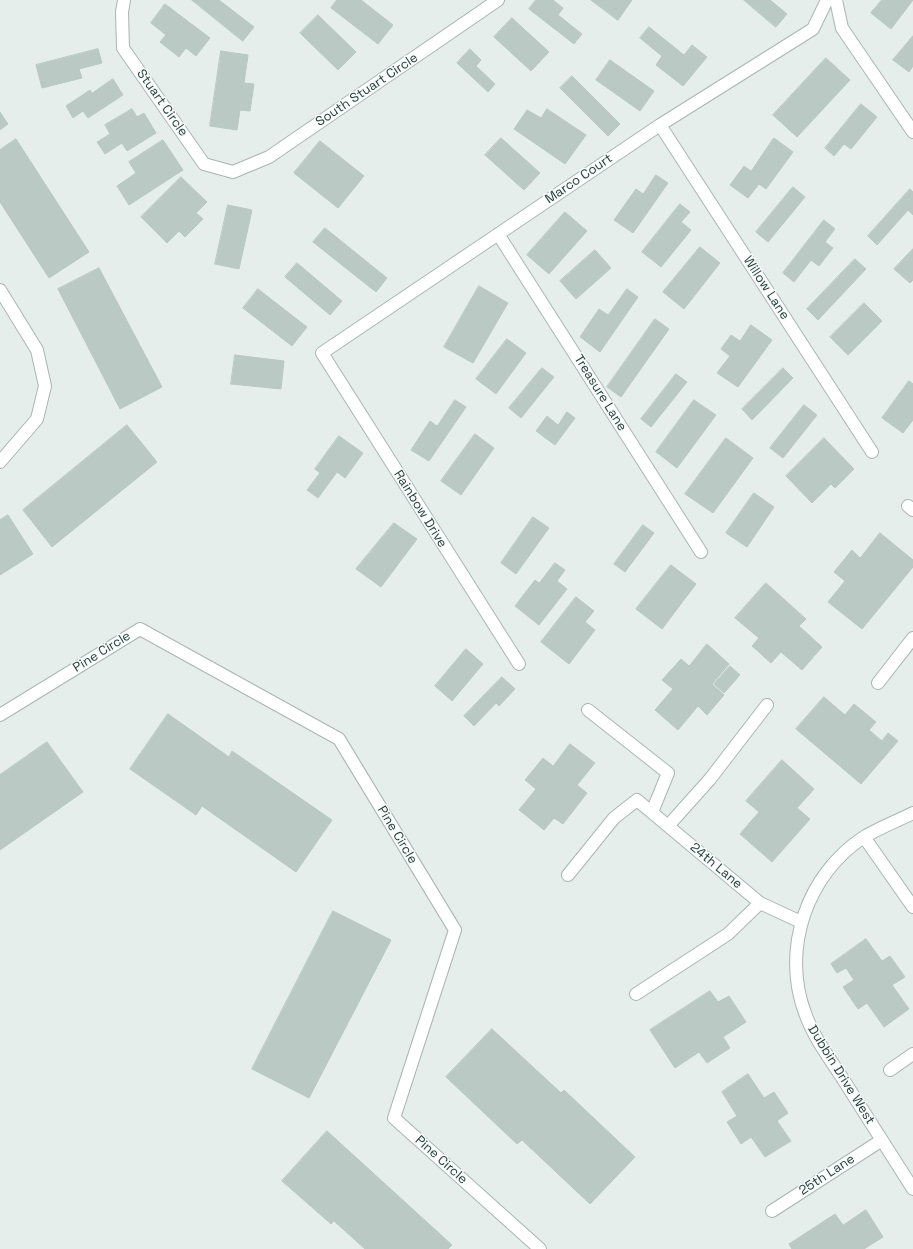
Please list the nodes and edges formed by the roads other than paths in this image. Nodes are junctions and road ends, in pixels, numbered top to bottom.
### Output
1 (124, 0) edge
2 (498, 0) edge
3 (827, 0) edge
4 (836, 0) edge
5 (660, 125) junction
6 (913, 132) edge
7 (233, 172) joint
8 (498, 234) junction
9 (0, 290) edge
10 (322, 353) joint
11 (872, 452) dead end
12 (0, 462) edge
13 (701, 552) dead end
14 (913, 638) edge
15 (519, 664) dead end
16 (878, 683) dead end
17 (767, 705) dead end
18 (588, 710) dead end
19 (0, 716) edge
20 (652, 812) junction
21 (913, 813) edge
22 (668, 826) junction
23 (864, 837) junction
24 (568, 875) dead end
25 (760, 903) junction
26 (913, 907) edge
27 (801, 922) junction
28 (636, 994) dead end
29 (913, 1054) edge
30 (890, 1070) dead end
31 (882, 1140) junction
32 (913, 1189) edge
33 (772, 1211) dead end
34 (540, 1249) edge

1 - 7 street, Stuart Circle
2 - 7 street, South Stuart Circle
3 - 5 street, Marco Court
4 - 6 street
5 - 8 street, Marco Court
5 - 11 street, Willow Lane
8 - 10 street, Marco Court
8 - 13 street, Treasure Lane
9 - 12 street
10 - 15 street, Rainbow Drive
14 - 16 street
17 - 22 street
18 - 20 street
19 - 34 street, Pine Circle
20 - 22 street, 24th Lane
20 - 24 street, 24th Lane
21 - 23 street, Dubbin Drive West
22 - 25 street, 24th Lane
23 - 26 street
23 - 27 street, Dubbin Drive West
25 - 27 street, 24th Lane
25 - 28 street
27 - 31 street, Dubbin Drive West
29 - 30 street
31 - 32 street, Dubbin Drive West
31 - 33 street, 25th Lane

